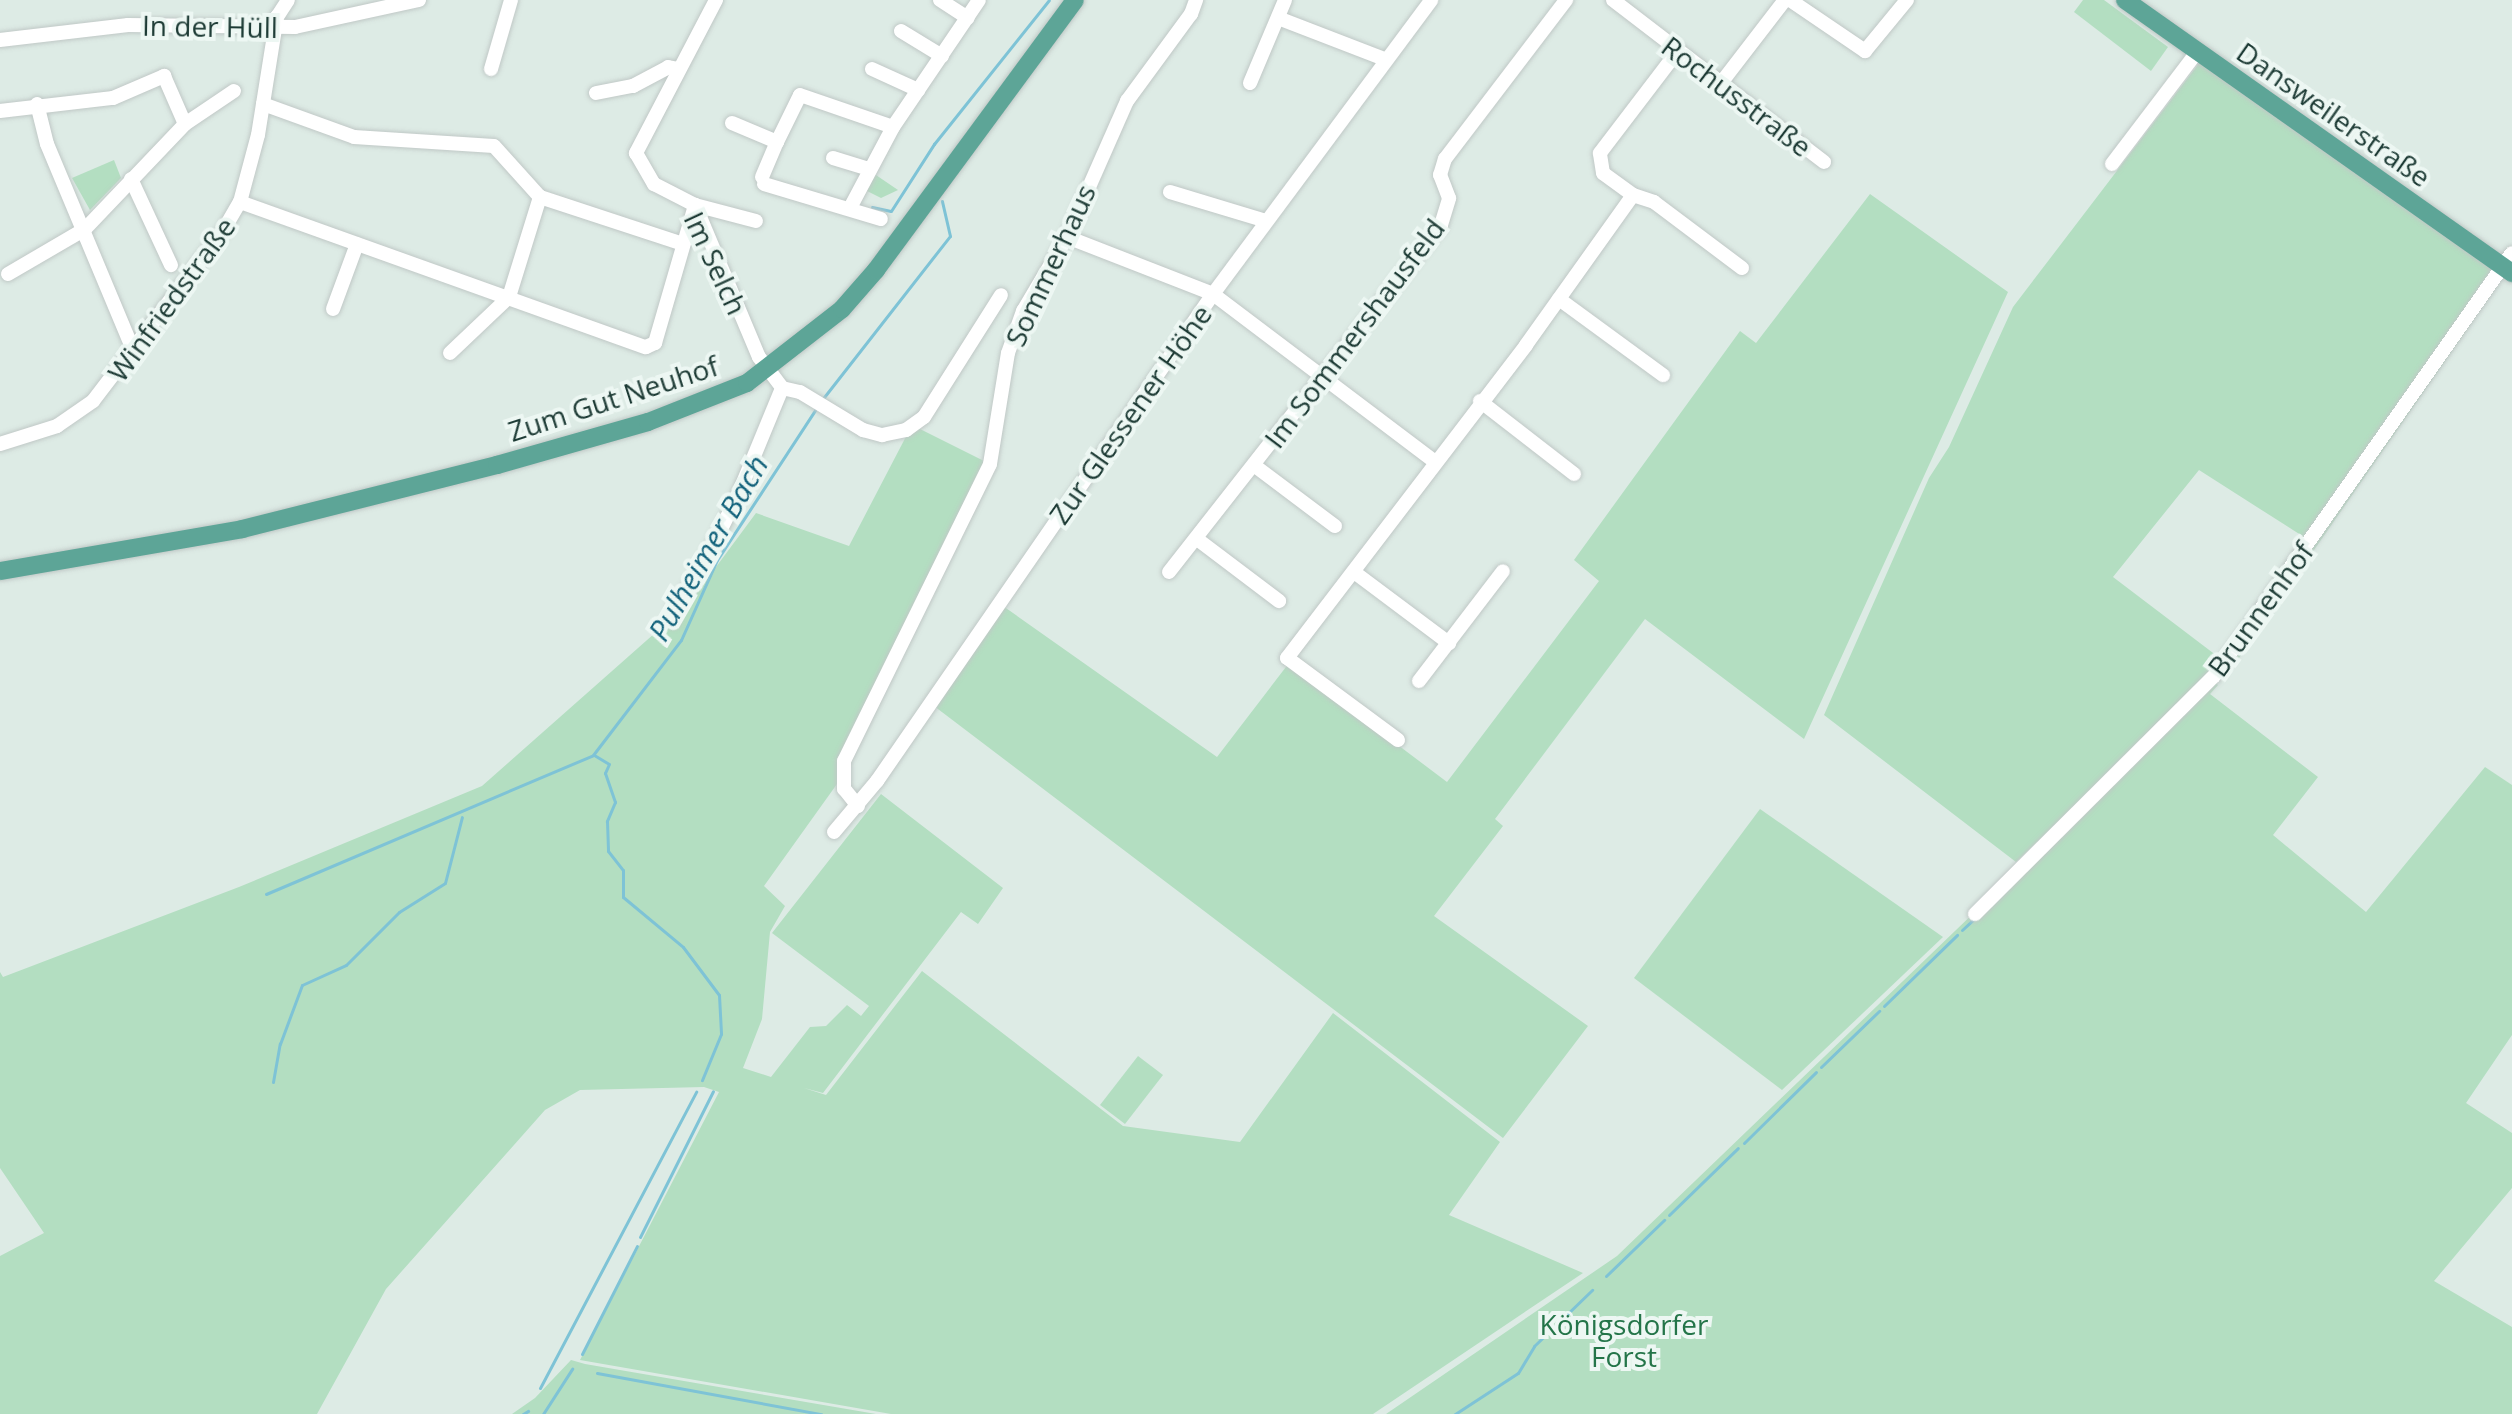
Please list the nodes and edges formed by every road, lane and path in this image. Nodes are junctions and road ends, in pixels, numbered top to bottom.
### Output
1 (288, 0) edge
2 (419, 0) edge
3 (511, 0) edge
4 (940, 0) edge
5 (979, 0) edge
6 (1075, 0) edge
7 (1196, 0) edge
8 (1285, 0) edge
9 (1431, 0) edge
10 (1566, 0) edge
11 (1613, 0) edge
12 (1788, 0) edge
13 (1907, 0) edge
14 (2125, 0) edge
15 (711, 1) edge
16 (968, 18) junction
17 (1278, 18) junction
18 (276, 28) junction
19 (901, 31) dead end
20 (0, 40) edge
21 (1677, 52) junction
22 (2197, 52) junction
23 (942, 56) junction
24 (1384, 59) junction
25 (491, 69) dead end
26 (678, 69) junction
27 (872, 69) dead end
28 (1250, 83) dead end
29 (1721, 83) junction
30 (918, 90) junction
31 (234, 91) dead end
32 (596, 93) dead end
33 (37, 104) junction
34 (263, 104) junction
35 (0, 111) edge
36 (732, 123) dead end
37 (185, 124) junction
38 (893, 127) junction
39 (777, 142) junction
40 (833, 158) dead end
41 (1824, 162) dead end
42 (2112, 164) dead end
43 (869, 169) junction
44 (131, 179) junction
45 (1170, 192) dead end
46 (1633, 195) junction
47 (540, 197) junction
48 (240, 202) junction
49 (691, 203) junction
50 (850, 208) junction
51 (881, 219) dead end
52 (756, 221) dead end
53 (1266, 221) junction
54 (85, 229) junction
55 (1067, 237) junction
56 (357, 244) junction
57 (683, 244) junction
58 (2508, 264) edge
59 (171, 265) dead end
60 (1742, 268) dead end
61 (8, 274) dead end
62 (1213, 294) junction
63 (1001, 295) dead end
64 (509, 297) junction
65 (1559, 299) junction
66 (333, 309) dead end
67 (133, 350) junction
68 (450, 353) dead end
69 (769, 370) junction
70 (1663, 375) dead end
71 (1323, 379) junction
72 (782, 388) junction
73 (1480, 401) junction
74 (0, 444) edge
75 (1435, 462) junction
76 (1255, 466) junction
77 (1574, 474) dead end
78 (1335, 526) dead end
79 (1197, 539) junction
80 (0, 571) edge
81 (1503, 571) dead end
82 (1169, 572) dead end
83 (1354, 572) junction
84 (1279, 601) dead end
85 (673, 621) dead end
86 (1449, 643) junction
87 (1419, 681) dead end
88 (1398, 740) dead end
89 (858, 806) junction
90 (834, 832) dead end
91 (1975, 914) dead end

1 - 18 street, Winfriedstraße
2 - 18 street, In der Hüll
3 - 25 street
4 - 16 street
5 - 16 street
6 - 69 main road, Zum Gut Neuhof
7 - 55 street, Sommerhaus
8 - 17 street
9 - 24 street, Zur Glessener Höhe
10 - 71 street, Im Sommershausfeld
11 - 21 street, Rochusstraße
12 - 13 street
12 - 29 street
14 - 22 main road, Dansweilerstraße
15 - 26 street, Im Selch
16 - 23 street
17 - 24 street
17 - 28 street
18 - 20 street, In der Hüll
18 - 34 street, Winfriedstraße
19 - 23 street
21 - 29 street, Rochusstraße
21 - 46 street
22 - 42 street
22 - 58 main road, Dansweilerstraße
23 - 30 street
24 - 53 street, Zur Glessener Höhe
26 - 32 street
26 - 49 street, Im Selch
27 - 30 street
29 - 41 street, Rochusstraße
30 - 38 street
31 - 37 street
33 - 35 street
33 - 37 street
33 - 54 street
34 - 47 street
34 - 48 street, Winfriedstraße
36 - 39 street
37 - 44 street
38 - 39 street
38 - 43 street
39 - 50 street
40 - 43 street
43 - 50 street
44 - 54 street
44 - 59 street
45 - 53 street
46 - 60 street
46 - 65 street
47 - 57 street
47 - 64 street
48 - 56 street
48 - 67 street, Winfriedstraße
49 - 52 street
49 - 57 street
49 - 69 street, Im Selch
50 - 51 street
53 - 62 street, Zur Glessener Höhe
54 - 61 street
54 - 67 street
55 - 62 street
55 - 89 street, Sommerhaus
56 - 64 street
56 - 66 street
57 - 64 street
58 - 91 street, Brunnenhof
62 - 71 street
62 - 89 street, Zur Glessener Höhe
63 - 72 street
64 - 68 street
65 - 70 street
65 - 73 street
67 - 74 street, Winfriedstraße
69 - 72 street, Im Selch
69 - 80 main road, Zum Gut Neuhof
71 - 75 street
71 - 76 street, Im Sommershausfeld
72 - 85 street
73 - 75 street
73 - 77 street
75 - 83 street
76 - 78 street, Im Sommershausfeld
76 - 79 street, Im Sommershausfeld
79 - 82 street, Im Sommershausfeld
79 - 84 street
81 - 86 street
83 - 86 street
83 - 88 street
86 - 87 street
89 - 90 street, Zur Glessener Höhe

